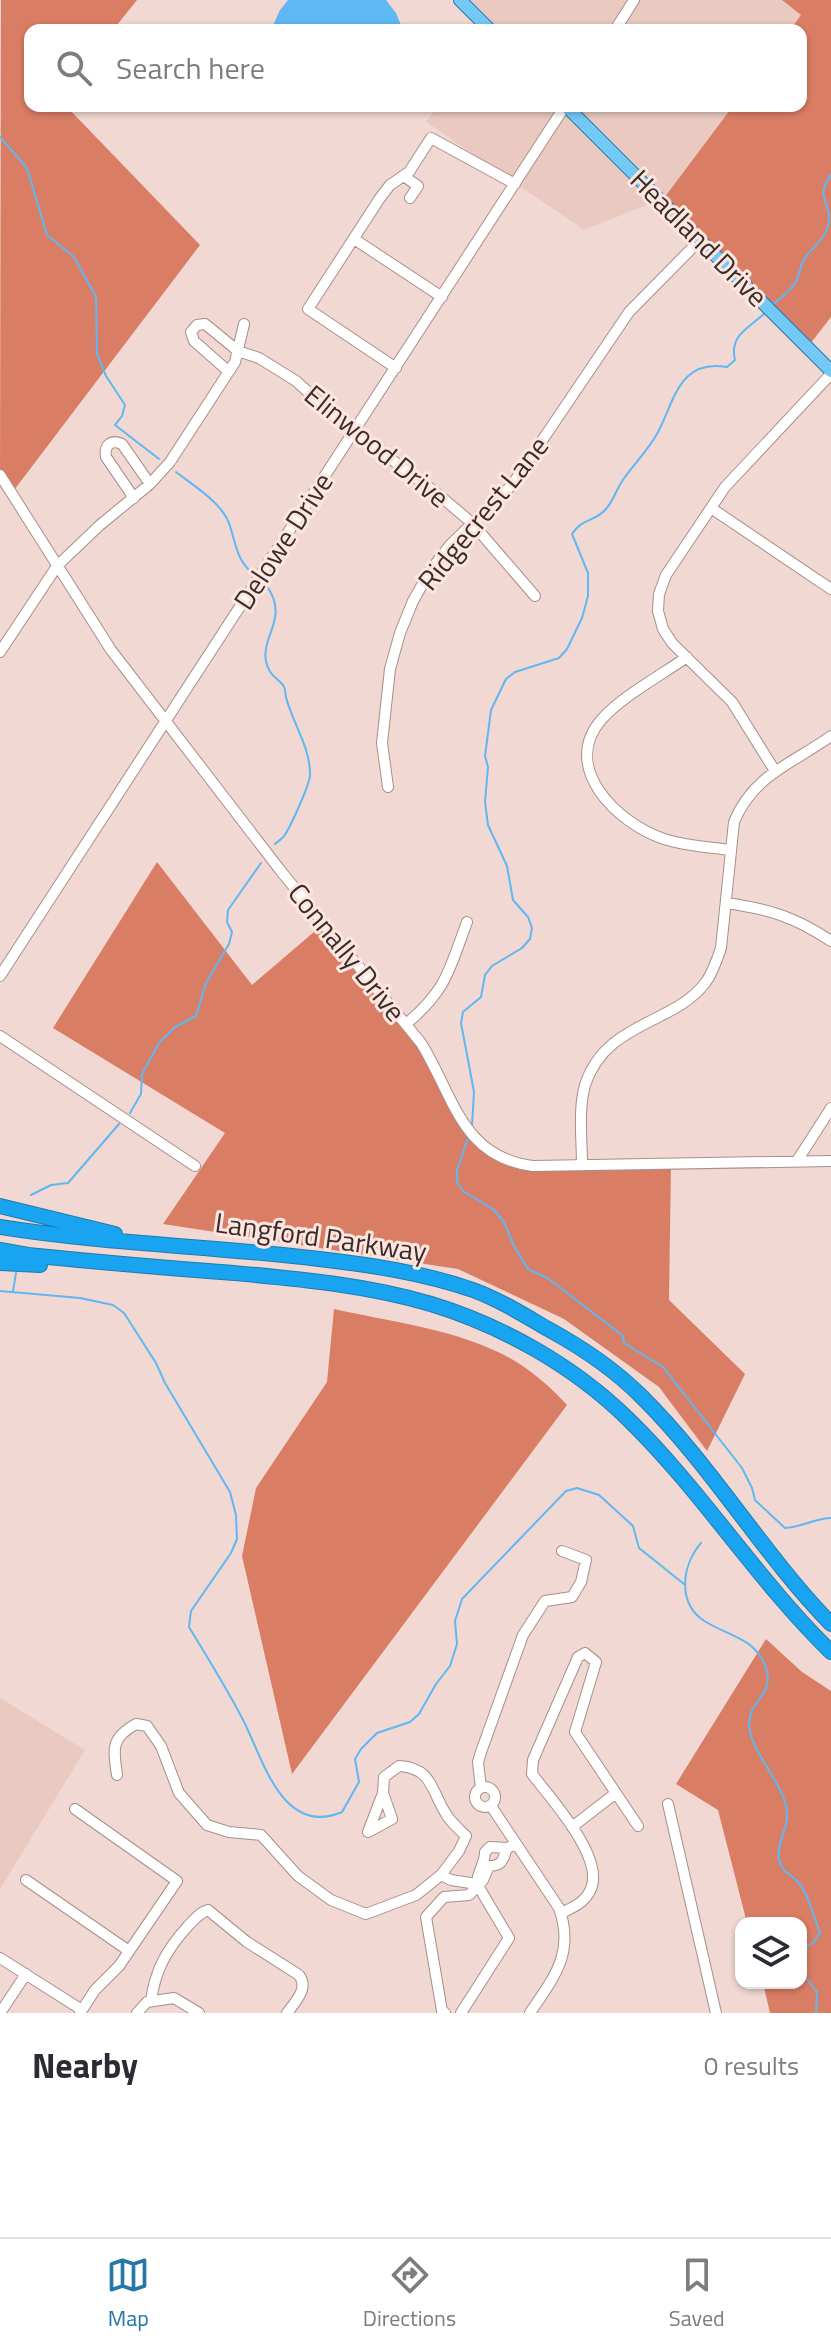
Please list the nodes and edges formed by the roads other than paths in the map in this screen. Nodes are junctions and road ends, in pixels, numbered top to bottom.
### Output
1 (460, 0) edge
2 (634, 0) edge
3 (484, 24) edge
4 (619, 24) edge
5 (561, 112) edge
6 (571, 112) edge
7 (409, 172) junction
8 (515, 184) junction
9 (410, 198) dead end
10 (354, 239) junction
11 (700, 240) junction
12 (442, 297) junction
13 (244, 324) dead end
14 (238, 351) junction
15 (396, 368) junction
16 (228, 371) junction
17 (831, 372) edge
18 (354, 432) junction
19 (0, 475) edge
20 (150, 484) junction
21 (134, 498) junction
22 (711, 508) junction
23 (472, 523) junction
24 (57, 566) junction
25 (831, 589) edge
26 (535, 596) dead end
27 (0, 652) edge
28 (687, 657) junction
29 (165, 722) junction
30 (831, 736) edge
31 (775, 771) junction
32 (388, 787) dead end
33 (731, 850) junction
34 (726, 903) junction
35 (467, 922) dead end
36 (831, 941) edge
37 (0, 976) edge
38 (406, 1024) junction
39 (0, 1036) edge
40 (831, 1108) edge
41 (797, 1161) junction
42 (831, 1161) edge
43 (582, 1165) junction
44 (195, 1166) dead end
45 (0, 1206) edge
46 (0, 1227) edge
47 (162, 1244) junction
48 (0, 1250) edge
49 (0, 1263) edge
50 (126, 1265) junction
51 (562, 1551) dead end
52 (831, 1624) edge
53 (831, 1652) edge
54 (117, 1775) dead end
55 (383, 1793) dead end
56 (616, 1793) junction
57 (668, 1804) dead end
58 (75, 1809) dead end
59 (638, 1826) dead end
60 (572, 1827) junction
61 (507, 1848) junction
62 (441, 1875) junction
63 (26, 1880) dead end
64 (477, 1884) junction
65 (561, 1913) junction
66 (129, 1951) junction
67 (0, 1958) edge
68 (26, 1974) junction
69 (151, 2001) junction
70 (81, 2012) edge
71 (0, 2013) edge
72 (137, 2013) edge
73 (199, 2013) edge
74 (287, 2013) edge
75 (445, 2013) edge
76 (461, 2013) edge
77 (530, 2013) edge
78 (716, 2013) edge

1 - 3 main road
2 - 4 street
5 - 8 street, Delowe Drive
6 - 11 main road, Headland Drive
7 - 8 street
7 - 9 street
7 - 10 street
8 - 12 street, Delowe Drive
10 - 12 street
10 - 15 street
11 - 17 main road, Headland Drive
11 - 23 street, Ridgecrest Lane
12 - 15 street, Delowe Drive
13 - 14 street
14 - 16 street
14 - 16 street, Elinwood Drive
14 - 18 street, Elinwood Drive
15 - 18 street, Delowe Drive
16 - 20 street
17 - 22 street
18 - 23 street, Elinwood Drive
18 - 29 street, Delowe Drive
19 - 24 street, Connally Drive
20 - 21 street
20 - 21 street
21 - 24 street
22 - 25 street
22 - 28 street
23 - 26 street, Elinwood Drive
23 - 32 street, Ridgecrest Lane
24 - 27 street
24 - 29 street, Connally Drive
28 - 31 street
28 - 33 street
29 - 37 street, Delowe Drive
29 - 38 street, Connally Drive
30 - 31 street
31 - 33 street
33 - 34 street
34 - 36 street
34 - 43 street
35 - 38 street
38 - 43 street, Connally Drive
39 - 44 street
40 - 41 street
41 - 42 street, Connally Drive
41 - 43 street, Connally Drive
45 - 47 highway
46 - 47 highway, Langford Parkway
47 - 52 highway, Langford Parkway
48 - 50 highway, Langford Parkway
49 - 50 highway
50 - 53 highway, Langford Parkway
51 - 61 street
54 - 62 street
55 - 62 street
56 - 59 street
56 - 60 street
56 - 60 street
57 - 78 street
58 - 66 street
60 - 65 street
61 - 64 street
61 - 65 street
62 - 64 street
63 - 66 street
64 - 75 street
64 - 76 street
65 - 77 street
66 - 70 street
67 - 68 street
68 - 70 street
68 - 71 street
69 - 72 street
69 - 73 street
69 - 74 street

